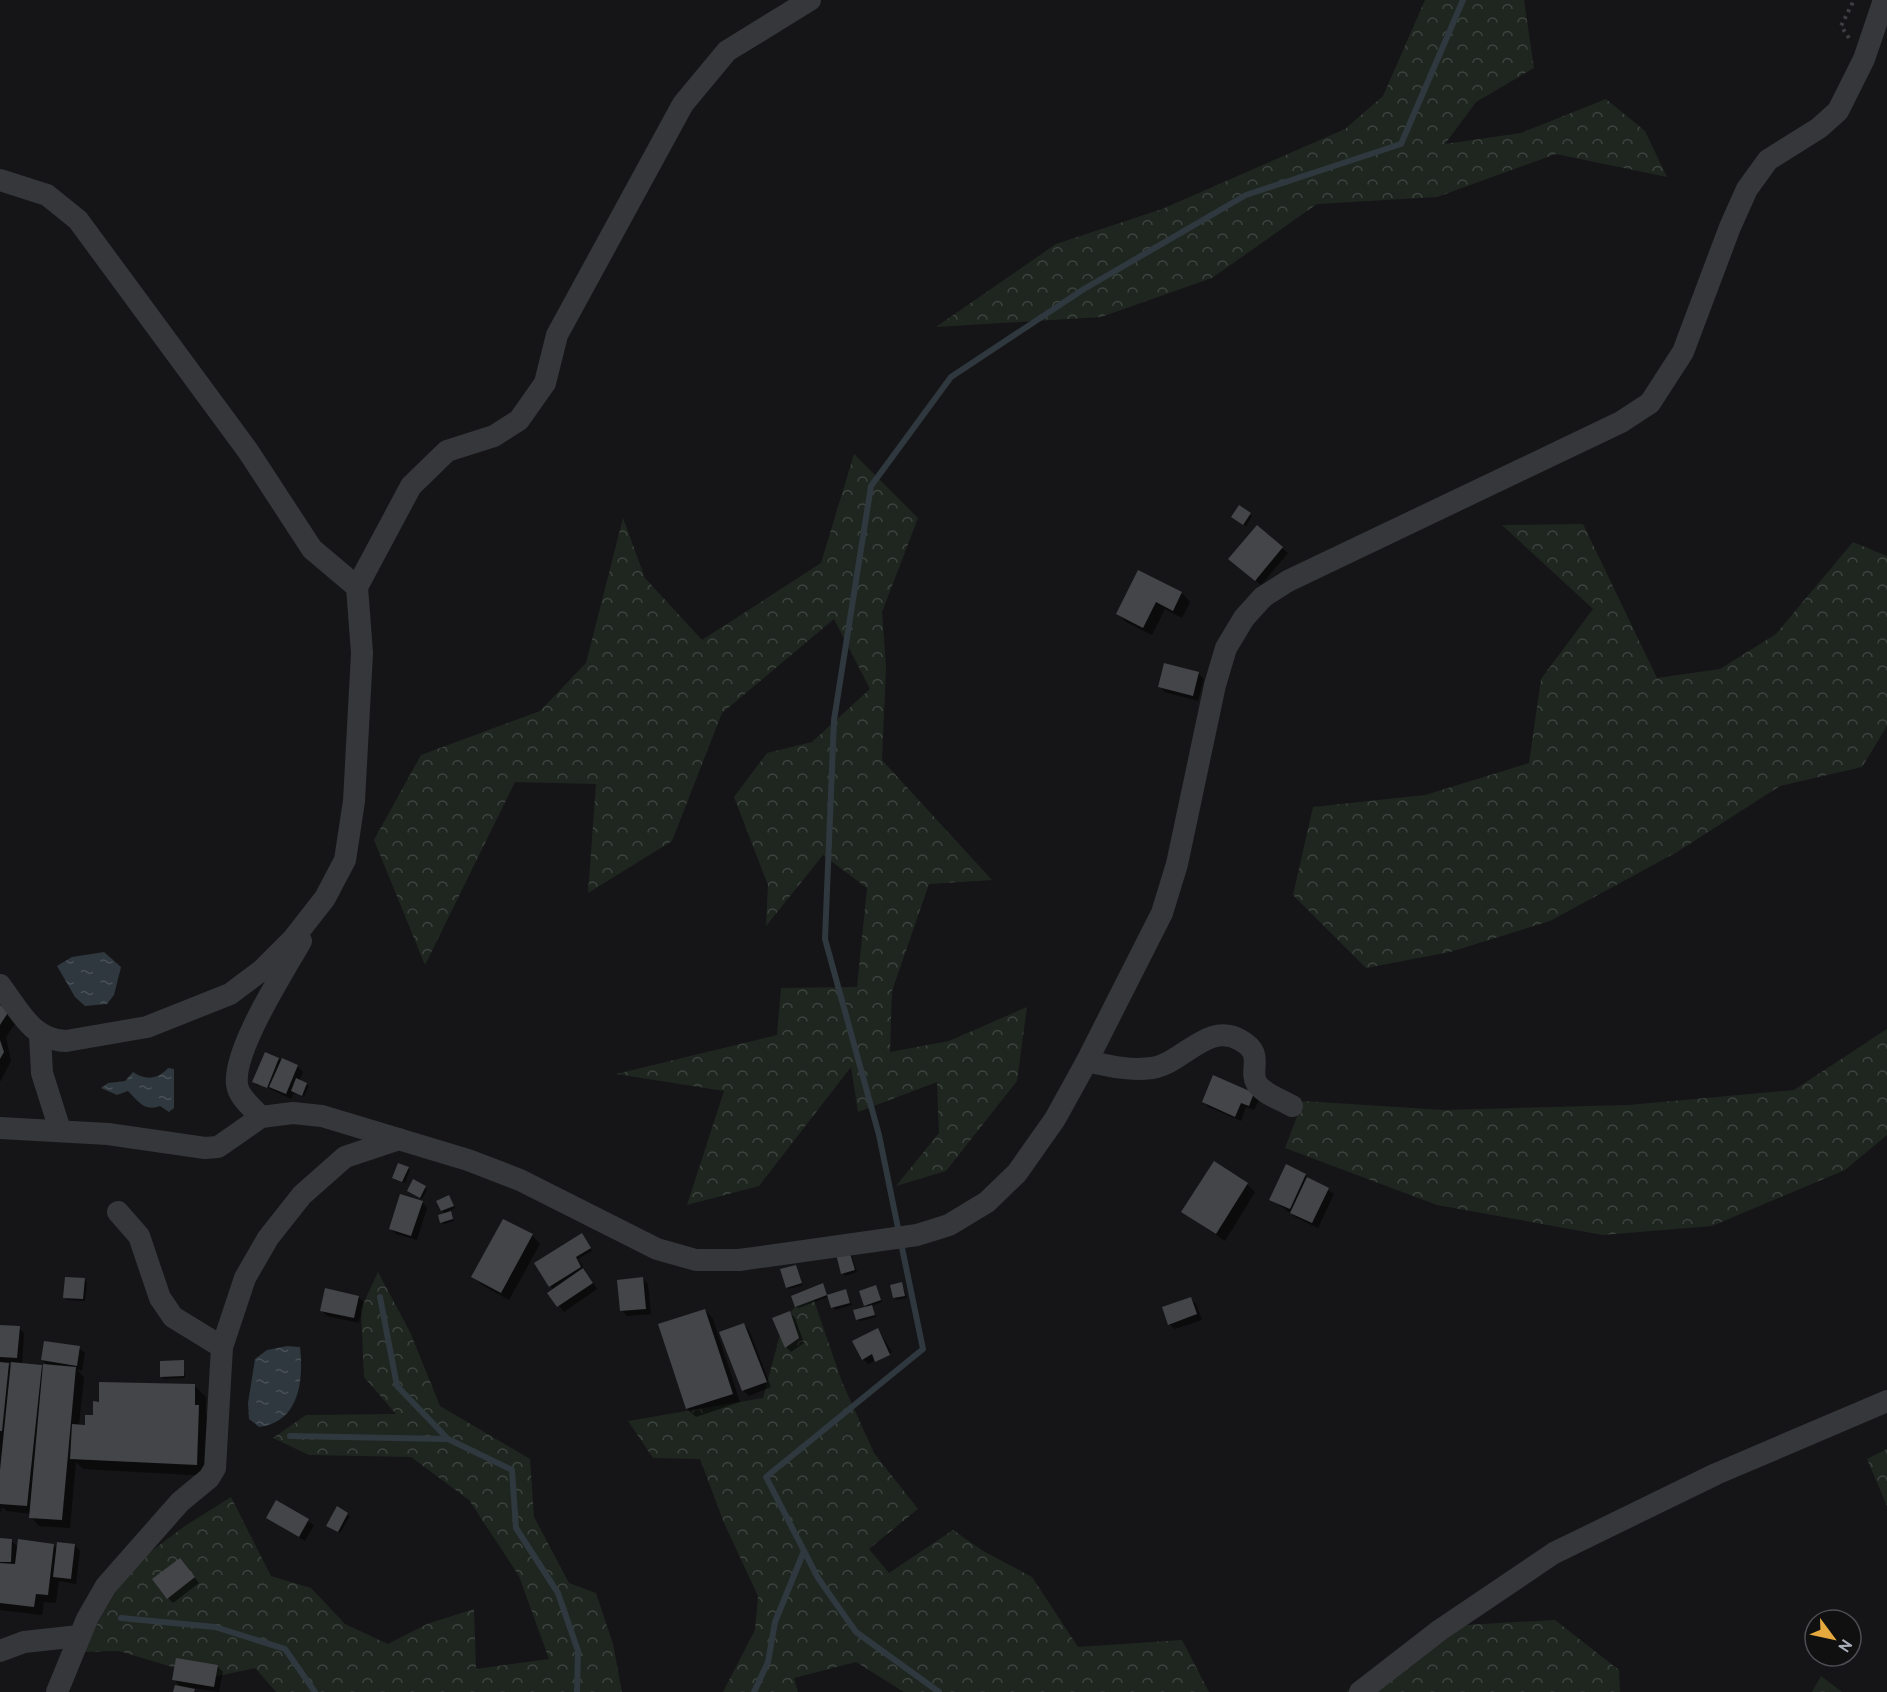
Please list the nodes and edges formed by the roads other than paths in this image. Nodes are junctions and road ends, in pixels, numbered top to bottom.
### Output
1 (810, 0) edge
2 (1884, 0) edge
3 (0, 180) edge
4 (357, 587) junction
5 (325, 898) junction
6 (0, 985) edge
7 (40, 1036) junction
8 (1087, 1061) junction
9 (1293, 1106) dead end
10 (261, 1117) junction
11 (0, 1128) edge
12 (60, 1130) junction
13 (399, 1139) junction
14 (118, 1212) dead end
15 (222, 1347) junction
16 (1887, 1401) edge
17 (79, 1636) junction
18 (0, 1651) edge
19 (57, 1692) edge
20 (1360, 1692) edge

1 - 4 street
2 - 8 street
3 - 4 street
4 - 5 street
5 - 7 street
5 - 10 street
6 - 7 street
7 - 12 street
8 - 9 street
8 - 13 street
10 - 12 street
10 - 13 street
11 - 12 street
13 - 15 street
14 - 15 street
15 - 17 street
16 - 20 street
17 - 18 street
17 - 19 street

